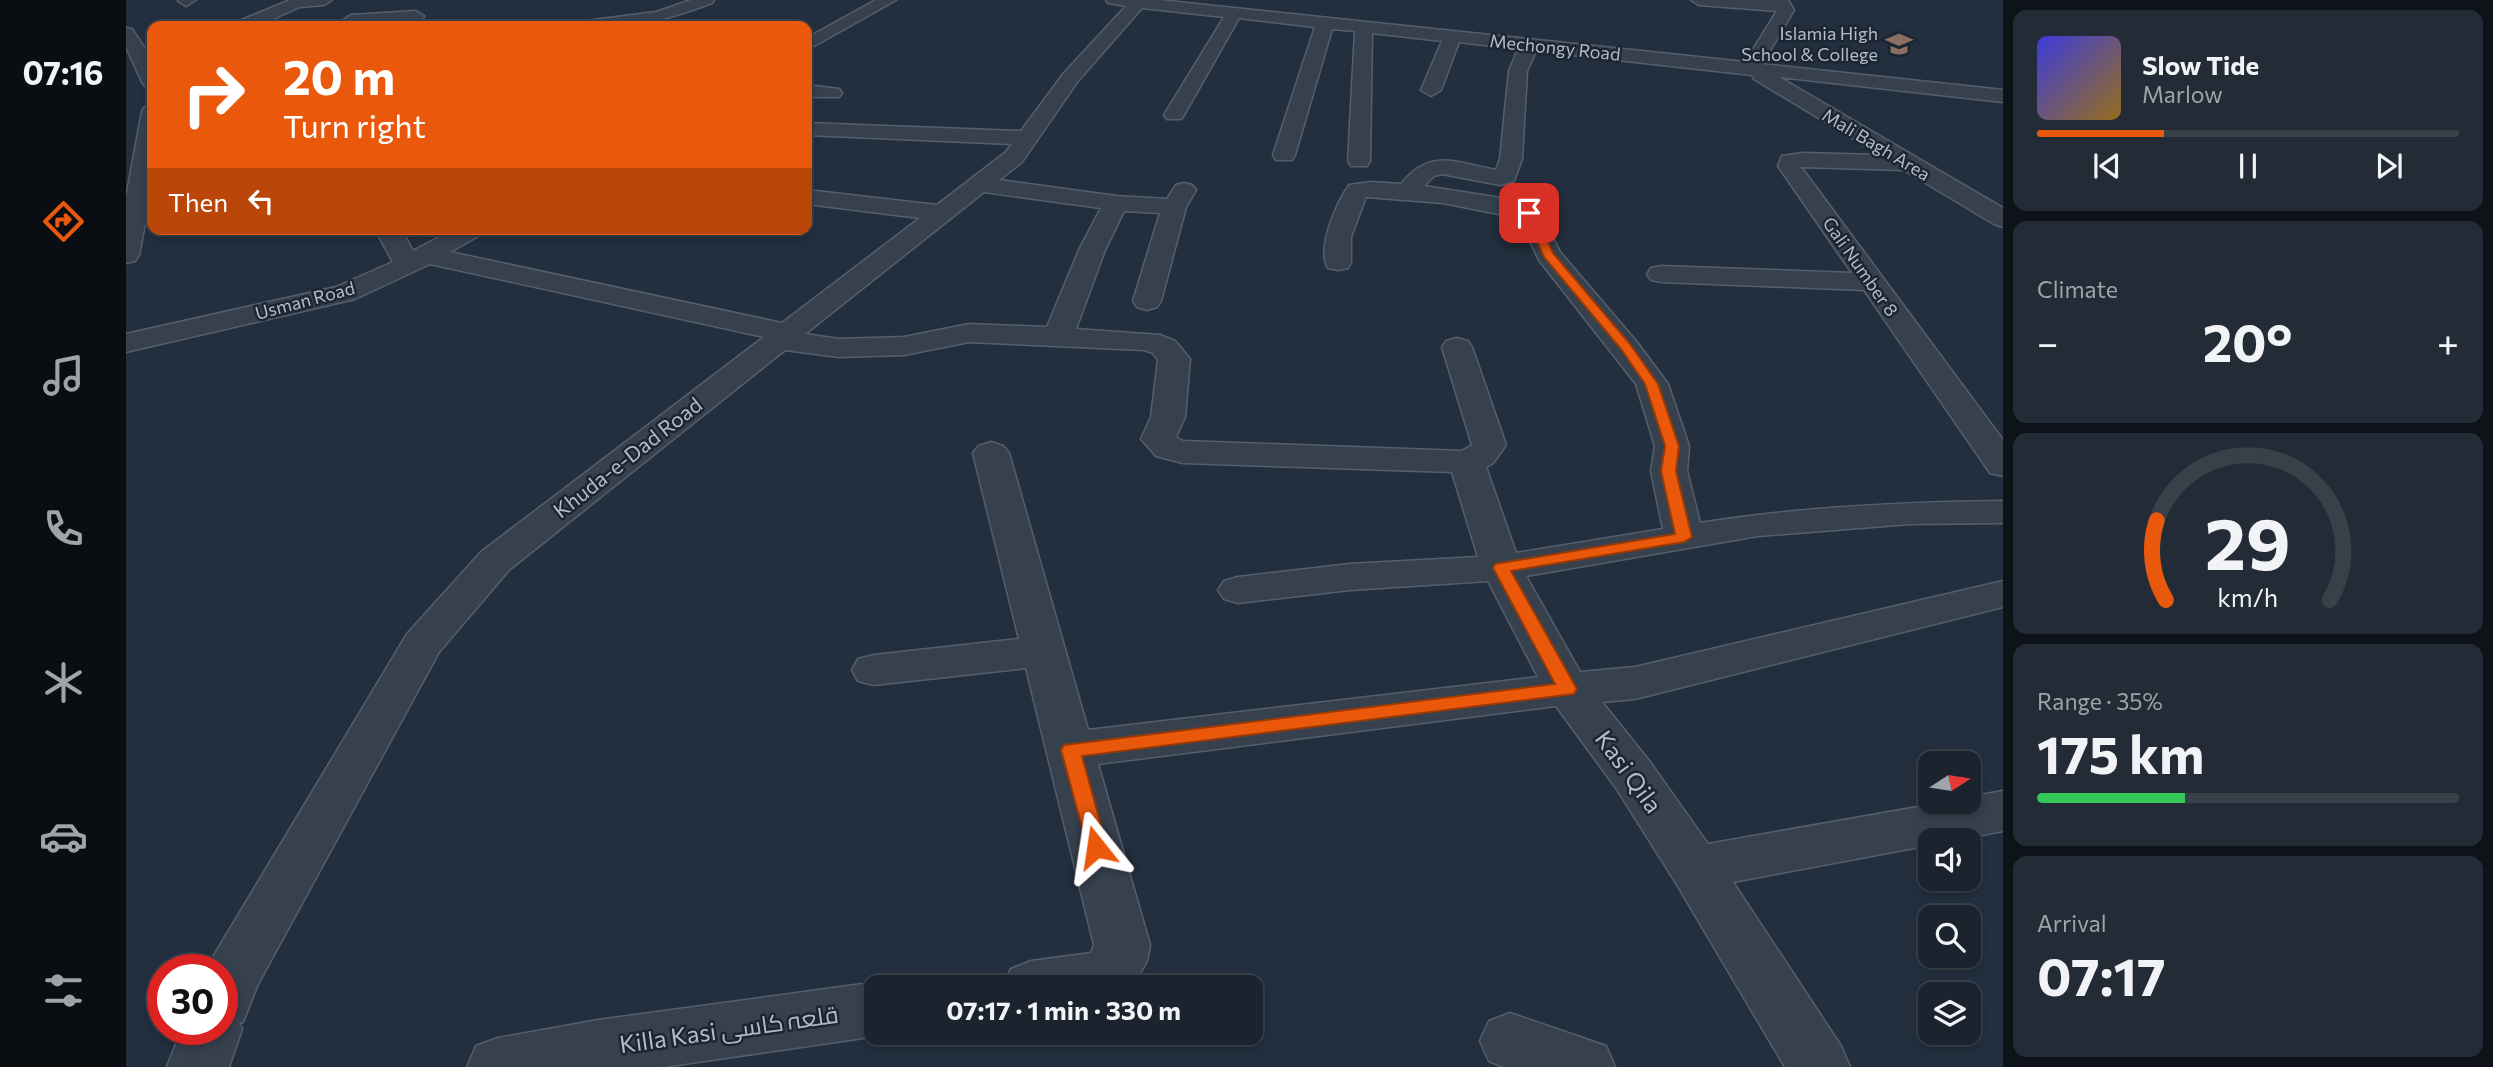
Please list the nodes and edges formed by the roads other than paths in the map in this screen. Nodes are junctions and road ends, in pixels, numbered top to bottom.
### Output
1 (324, 0) edge
2 (706, 0) edge
3 (888, 0) edge
4 (1699, 0) edge
5 (1128, 1) edge
6 (301, 2) edge
7 (628, 3) dead end
8 (1782, 4) edge
9 (421, 6) edge
10 (679, 10) junction
11 (1234, 13) junction
12 (351, 20) dead end
13 (255, 21) edge
14 (404, 21) edge
15 (626, 21) edge
16 (1325, 22) junction
17 (1364, 27) junction
18 (1452, 37) junction
19 (812, 42) edge
20 (1529, 45) junction
21 (136, 49) edge
22 (1750, 69) junction
23 (147, 81) edge
24 (1431, 90) dead end
25 (812, 91) edge
26 (832, 93) dead end
27 (2003, 96) edge
28 (1174, 115) dead end
29 (126, 124) edge
30 (146, 127) edge
31 (812, 129) edge
32 (1027, 138) junction
33 (1284, 155) dead end
34 (1359, 161) dead end
35 (1905, 163) junction
36 (134, 176) edge
37 (978, 184) junction
38 (1407, 192) junction
39 (812, 197) edge
40 (1116, 203) junction
41 (940, 213) junction
42 (2003, 219) edge
43 (393, 235) edge
44 (462, 235) edge
45 (128, 243) edge
46 (417, 260) junction
47 (1338, 262) dead end
48 (1661, 274) dead end
49 (1870, 282) junction
50 (1147, 301) dead end
51 (783, 337) junction
52 (1058, 337) junction
53 (126, 343) edge
54 (1457, 347) dead end
55 (991, 453) dead end
56 (1467, 462) junction
57 (2003, 465) edge
58 (2003, 512) edge
59 (1684, 537) junction
60 (1501, 568) junction
61 (1238, 590) dead end
62 (2003, 594) edge
63 (1045, 651) junction
64 (874, 670) dead end
65 (1567, 689) junction
66 (1071, 750) junction
67 (2003, 811) edge
68 (1695, 868) junction
69 (238, 966) edge
70 (1107, 975) edge
71 (864, 1011) edge
72 (1510, 1041) dead end
73 (206, 1045) edge
74 (198, 1067) edge
75 (498, 1067) edge
76 (1584, 1067) edge
77 (1819, 1067) edge

1 - 6 street
2 - 10 street
3 - 19 street
4 - 8 street
5 - 11 street, Mechongy Road
5 - 32 street, Khuda-e-Dad Road
6 - 13 street
7 - 10 street
8 - 22 street
9 - 12 street
9 - 14 street
10 - 15 street
11 - 16 street, Mechongy Road
11 - 28 street
16 - 17 street, Mechongy Road
16 - 33 street
17 - 18 street, Mechongy Road
17 - 34 street
18 - 20 street, Mechongy Road
18 - 24 street
20 - 22 street, Mechongy Road
20 - 38 street
21 - 23 street
22 - 27 street, Mechongy Road
22 - 35 street, Mali Bagh Area
25 - 26 street
29 - 30 street
30 - 36 street
31 - 32 street
32 - 37 street, Khuda-e-Dad Road
35 - 42 street, Mali Bagh Area
35 - 49 street, Gali Number 8
36 - 45 street
37 - 40 street
37 - 41 street, Khuda-e-Dad Road
38 - 47 street
38 - 59 street
39 - 41 street
40 - 50 street
40 - 52 street
41 - 51 street, Khuda-e-Dad Road
43 - 46 street
44 - 46 street, Usman Road
46 - 51 street
46 - 53 street, Usman Road
48 - 49 street
49 - 57 street, Gali Number 8
51 - 52 street
51 - 69 street, Khuda-e-Dad Road
52 - 56 street
54 - 56 street
55 - 63 street
56 - 60 street, Kasi Qila
58 - 59 street
59 - 60 street
60 - 61 street
60 - 65 street, Kasi Qila
62 - 65 street
63 - 64 street
63 - 66 street
65 - 66 street
65 - 68 street, Kasi Qila
66 - 70 street
67 - 68 street
68 - 77 street, Kasi Qila
71 - 75 street, Killa Kasi قلعہ کاسی
72 - 76 street
73 - 74 street

